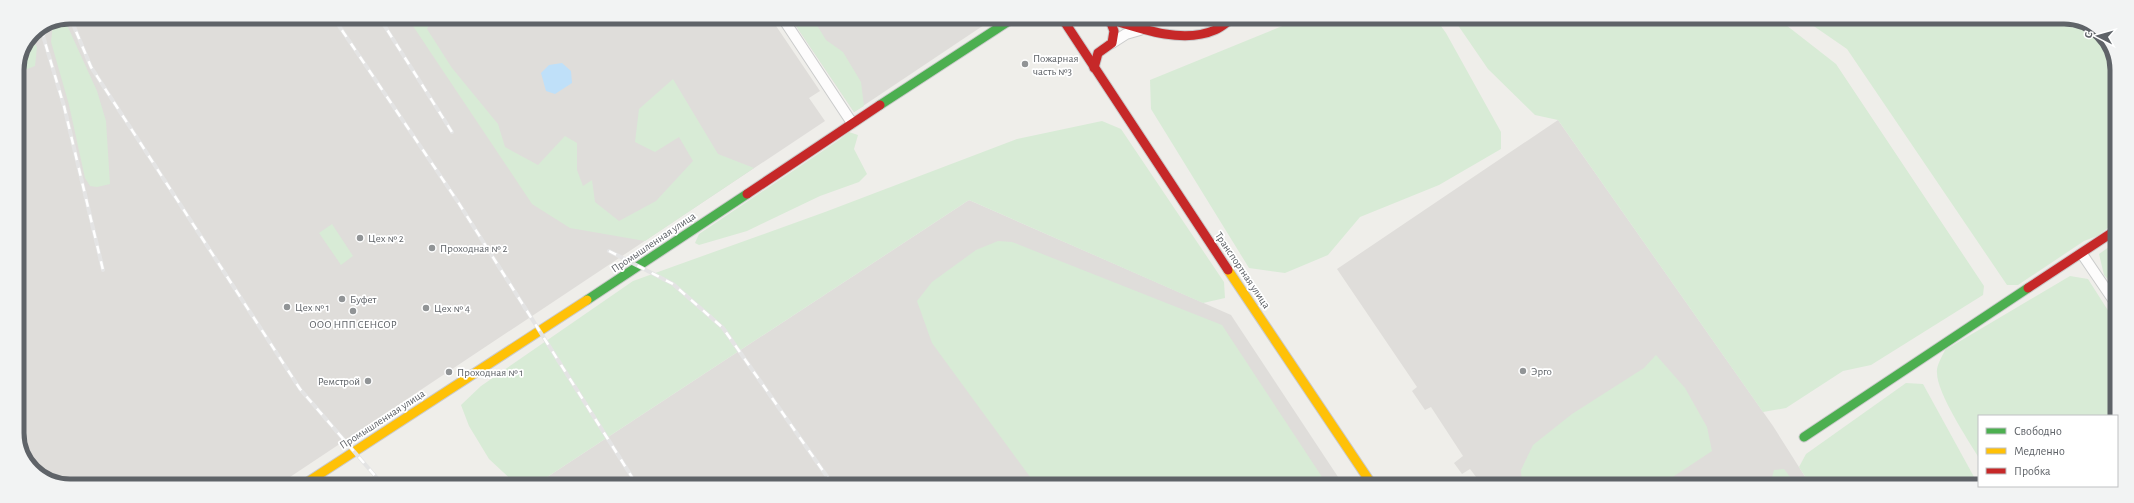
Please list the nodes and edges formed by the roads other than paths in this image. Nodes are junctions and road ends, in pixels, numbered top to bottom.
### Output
1 (787, 24) edge
2 (1006, 24) edge
3 (1066, 24) edge
4 (1111, 24) edge
5 (1124, 24) edge
6 (1224, 24) edge
7 (1140, 30) junction
8 (1112, 43) junction
9 (1083, 50) junction
10 (1098, 53) junction
11 (1094, 68) junction
12 (852, 123) junction
13 (2110, 234) edge
14 (2082, 254) junction
15 (2110, 295) edge
16 (1804, 437) dead end
17 (312, 479) edge
18 (1368, 479) edge

1 - 12 street
2 - 12 street, Промышленная улица
3 - 9 street, Транспортная улица
4 - 8 street
5 - 7 street
6 - 7 street
7 - 8 street
8 - 10 street
9 - 10 street
9 - 11 street, Транспортная улица
10 - 11 street
11 - 18 street, Транспортная улица
12 - 17 street, Промышленная улица
13 - 14 street
14 - 15 street
14 - 16 street

